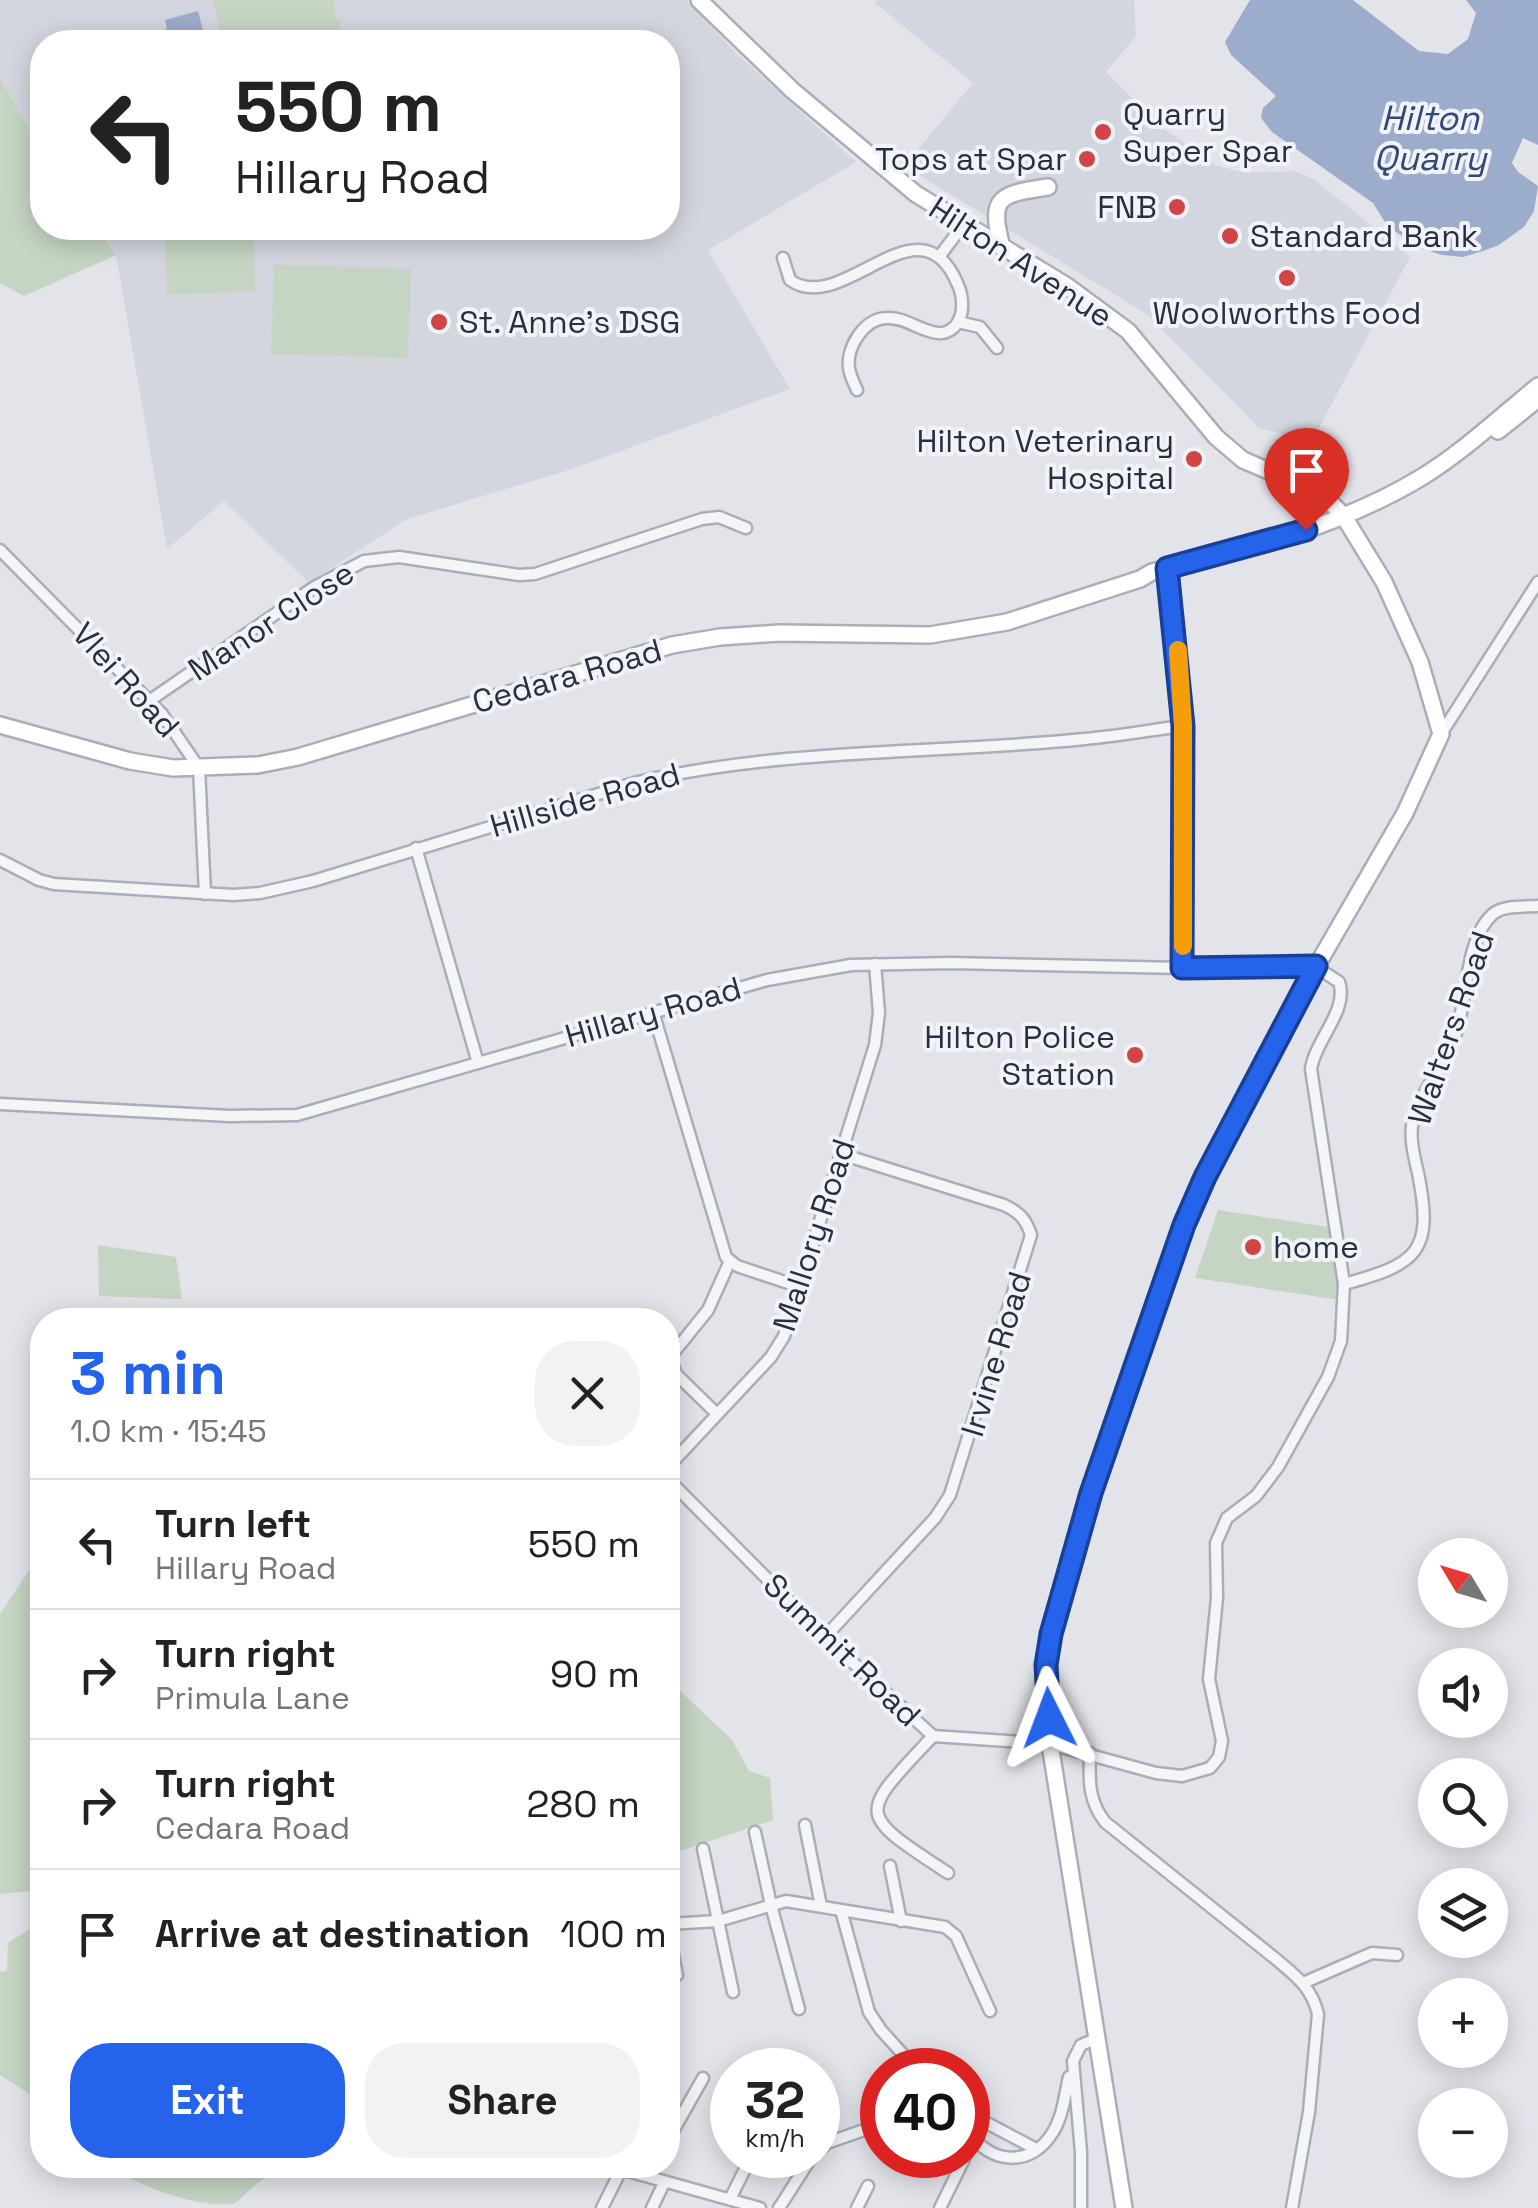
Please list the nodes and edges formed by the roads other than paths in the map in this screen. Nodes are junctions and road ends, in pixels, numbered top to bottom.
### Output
1 (699, 0) edge
2 (1048, 186) dead end
3 (963, 225) junction
4 (1002, 246) junction
5 (939, 257) junction
6 (783, 258) dead end
7 (958, 322) junction
8 (997, 348) dead end
9 (1538, 386) edge
10 (856, 390) dead end
11 (1538, 399) edge
12 (1311, 488) junction
13 (1346, 520) junction
14 (746, 528) dead end
15 (1306, 530) junction
16 (0, 550) edge
17 (1168, 572) junction
18 (1538, 582) edge
19 (149, 700) junction
20 (0, 725) edge
21 (1183, 726) junction
22 (1441, 734) junction
23 (199, 768) junction
24 (416, 848) junction
25 (0, 860) edge
26 (205, 894) junction
27 (1538, 906) edge
28 (875, 964) junction
29 (1316, 966) junction
30 (1182, 968) junction
31 (653, 1012) junction
32 (478, 1064) junction
33 (0, 1104) edge
34 (841, 1154) junction
35 (730, 1261) junction
36 (1344, 1284) junction
37 (800, 1287) junction
38 (680, 1345) edge
39 (680, 1378) edge
40 (716, 1414) junction
41 (680, 1454) edge
42 (680, 1491) edge
43 (825, 1637) junction
44 (932, 1736) junction
45 (1050, 1744) junction
46 (1090, 1754) junction
47 (805, 1825) dead end
48 (755, 1832) dead end
49 (704, 1849) dead end
50 (890, 1866) dead end
51 (948, 1873) dead end
52 (771, 1905) junction
53 (821, 1906) junction
54 (841, 1910) junction
55 (718, 1921) junction
56 (901, 1921) junction
57 (680, 1925) edge
58 (1396, 1956) dead end
59 (1303, 1983) junction
60 (733, 1992) dead end
61 (800, 2009) dead end
62 (990, 2010) dead end
63 (1098, 2038) junction
64 (897, 2048) edge
65 (1073, 2061) junction
66 (704, 2078) dead end
67 (680, 2119) edge
68 (990, 2123) edge
69 (1036, 2149) junction
70 (990, 2153) edge
71 (618, 2178) edge
72 (653, 2178) edge
73 (740, 2178) edge
74 (799, 2178) edge
75 (955, 2178) edge
76 (664, 2182) junction
77 (868, 2186) dead end
78 (730, 2199) junction
79 (712, 2202) edge
80 (602, 2208) edge
81 (652, 2208) edge
82 (760, 2208) edge
83 (779, 2208) edge
84 (857, 2208) edge
85 (940, 2208) edge
86 (1081, 2208) edge
87 (1124, 2208) edge
88 (1292, 2208) edge

1 - 3 street, Hilton Avenue
2 - 4 street
3 - 4 street, Hilton Avenue
3 - 5 street
4 - 12 street, Hilton Avenue
5 - 6 street
5 - 7 street
7 - 8 street
7 - 10 street
9 - 13 street
11 - 13 street
12 - 13 street, Hilton Avenue
12 - 15 street
13 - 15 street, Cedara Road
13 - 17 street, Cedara Road
13 - 22 street, Hilton Avenue
14 - 19 street, Manor Close
15 - 17 street, Cedara Road
16 - 19 street, Vlei Road
17 - 21 street
17 - 23 street, Cedara Road
18 - 22 street
19 - 23 street, Vlei Road
20 - 23 street, Cedara Road
21 - 24 street, Hillside Road
21 - 30 street
22 - 29 street
23 - 26 street, Vlei Road
24 - 26 street, Hillside Road
24 - 32 street
25 - 26 street, Hillside Road
27 - 36 street, Walters Road
28 - 30 street, Hillary Road
28 - 31 street, Hillary Road
28 - 34 street, Mallory Road
29 - 30 street, Hillary Road
29 - 36 street
29 - 45 street
31 - 32 street, Hillary Road
31 - 35 street
32 - 33 street, Hillary Road
34 - 37 street, Mallory Road
34 - 43 street, Irvine Road
35 - 37 street
35 - 38 street
36 - 46 street
37 - 40 street, Mallory Road
39 - 40 street
40 - 41 street, Mallory Road
42 - 43 street, Summit Road
43 - 44 street, Summit Road
44 - 45 street, Summit Road
44 - 51 street
45 - 46 street
45 - 63 street
46 - 59 street
47 - 53 street
48 - 52 street
49 - 55 street
50 - 56 street
52 - 53 street
52 - 55 street
52 - 61 street
53 - 54 street
54 - 56 street
54 - 64 street
55 - 57 street
55 - 60 street
56 - 62 street
58 - 59 street
59 - 88 street
63 - 65 street
63 - 87 street
65 - 69 street
65 - 86 street
66 - 67 street
68 - 69 street
69 - 70 street
71 - 80 street
72 - 76 street
73 - 78 street
74 - 83 street
75 - 85 street
76 - 79 street
76 - 81 street
77 - 84 street
78 - 79 street
78 - 82 street

